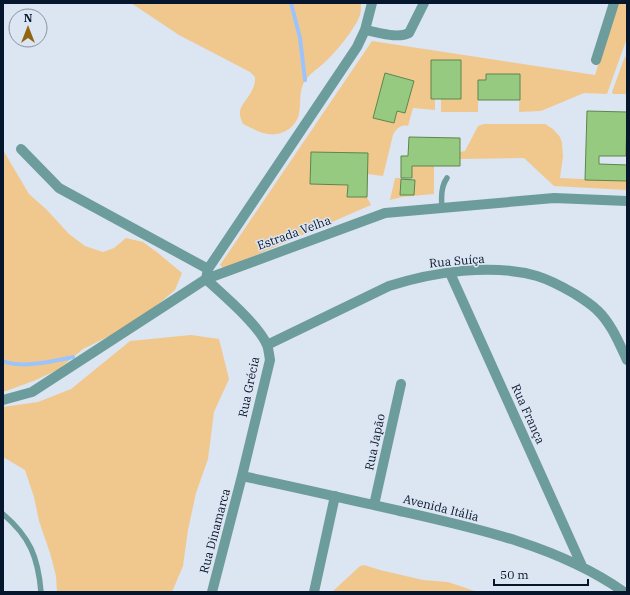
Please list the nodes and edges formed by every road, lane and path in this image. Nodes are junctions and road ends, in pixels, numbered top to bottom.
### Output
1 (372, 3) edge
2 (424, 3) edge
3 (614, 3) edge
4 (365, 30) junction
5 (596, 60) dead end
6 (21, 149) dead end
7 (446, 178) dead end
8 (627, 201) edge
9 (442, 207) junction
10 (450, 273) junction
11 (207, 274) junction
12 (267, 345) junction
13 (627, 360) edge
14 (401, 384) dead end
15 (3, 400) edge
16 (242, 476) junction
17 (335, 496) junction
18 (374, 505) junction
19 (3, 514) edge
20 (582, 566) junction
21 (41, 592) edge
22 (212, 592) edge
23 (314, 592) edge
24 (624, 592) edge

1 - 4 street
2 - 4 street
3 - 5 street
4 - 11 street
6 - 11 street, Rua Grécia
7 - 9 lane
8 - 9 street, Estrada Velha
9 - 11 street, Estrada Velha
10 - 12 street, Rua Suíça
10 - 13 street, Rua Suíça
10 - 20 street, Rua França
11 - 12 street, Rua Grécia
11 - 15 street, Estrada Velha
12 - 16 street, Rua Grécia
14 - 18 street, Rua Japão
16 - 17 street, Avenida Itália
16 - 22 street, Rua Dinamarca
17 - 18 street, Avenida Itália
17 - 23 street
18 - 20 street, Avenida Itália
19 - 21 lane
20 - 24 street, Avenida Itália

